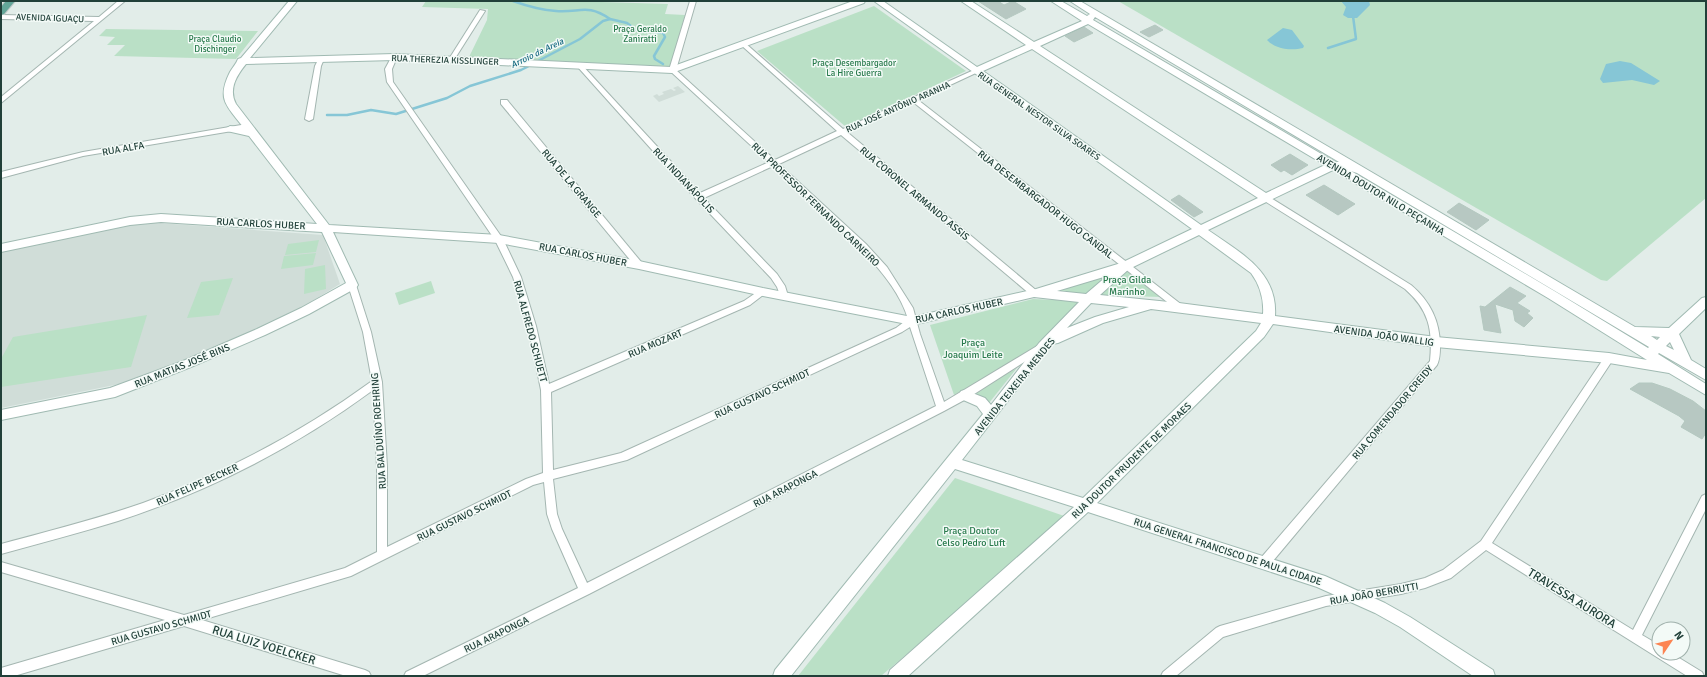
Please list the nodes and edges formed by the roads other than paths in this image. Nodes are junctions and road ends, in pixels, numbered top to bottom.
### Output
1 (11, 1) edge
2 (122, 1) edge
3 (293, 1) edge
4 (693, 1) edge
5 (861, 1) edge
6 (878, 1) edge
7 (965, 1) edge
8 (1055, 1) edge
9 (1074, 1) edge
10 (482, 11) dead end
11 (1, 12) edge
12 (1, 17) edge
13 (1091, 17) junction
14 (100, 19) junction
15 (743, 44) junction
16 (1032, 46) junction
17 (394, 57) junction
18 (452, 60) junction
19 (241, 61) junction
20 (319, 62) junction
21 (579, 65) junction
22 (672, 70) junction
23 (976, 72) junction
24 (914, 100) junction
25 (1, 101) edge
26 (504, 102) dead end
27 (309, 119) dead end
28 (230, 129) joint
29 (250, 130) junction
30 (842, 132) junction
31 (774, 163) junction
32 (1334, 165) junction
33 (1361, 171) junction
34 (1, 174) edge
35 (699, 197) junction
36 (1266, 198) junction
37 (325, 227) junction
38 (1200, 230) junction
39 (499, 239) junction
40 (1, 248) edge
41 (639, 265) junction
42 (1125, 266) junction
43 (352, 285) junction
44 (763, 292) junction
45 (1034, 293) junction
46 (784, 296) junction
47 (1089, 298) junction
48 (1706, 301) edge
49 (1161, 304) junction
50 (1179, 307) junction
51 (1269, 318) junction
52 (912, 321) junction
53 (1631, 330) junction
54 (1672, 333) junction
55 (1436, 342) junction
56 (1635, 345) junction
57 (1043, 346) junction
58 (1654, 350) junction
59 (1623, 356) junction
60 (1609, 358) junction
61 (1686, 363) junction
62 (1672, 369) junction
63 (1706, 375) edge
64 (377, 382) junction
65 (1701, 386) edge
66 (546, 390) junction
67 (965, 395) junction
68 (941, 408) junction
69 (991, 414) junction
70 (1, 415) edge
71 (952, 462) junction
72 (548, 476) junction
73 (1706, 499) edge
74 (1086, 505) junction
75 (1485, 544) junction
76 (1, 549) edge
77 (382, 556) junction
78 (1264, 563) junction
79 (1, 567) edge
80 (585, 590) junction
81 (1353, 595) junction
82 (183, 620) junction
83 (1636, 638) junction
84 (1651, 647) edge
85 (1673, 661) edge
86 (1, 674) edge
87 (365, 676) edge
88 (410, 676) edge
89 (781, 676) edge
90 (896, 676) edge
91 (1167, 676) edge
92 (1487, 676) edge
93 (1698, 676) edge

1 - 11 main road
2 - 14 street
3 - 19 street
4 - 22 street
5 - 15 street
6 - 23 street, RUA GENERAL NESTOR SILVA SOARES
7 - 16 street
8 - 13 street, AVENIDA DOUTOR NILO PEÇANHA
9 - 13 street, AVENIDA DOUTOR NILO PEÇANHA
10 - 18 street
12 - 14 street, AVENIDA IGUAÇU
13 - 16 street, RUA JOSÉ ANTÔNIO ARANHA
13 - 32 street, AVENIDA DOUTOR NILO PEÇANHA
13 - 33 street, AVENIDA DOUTOR NILO PEÇANHA
14 - 25 street
15 - 22 street
15 - 30 street, RUA CORONEL ARMANDO ASSIS
16 - 23 street, RUA JOSÉ ANTÔNIO ARANHA
16 - 36 street
17 - 18 street, RUA THEREZIA KISSLINGER
17 - 20 street, RUA THEREZIA KISSLINGER
17 - 39 street, RUA ALFREDO SCHUETT
18 - 21 street, RUA THEREZIA KISSLINGER
19 - 20 street, RUA THEREZIA KISSLINGER
19 - 29 street, RUA BALDUÍNO ROEHRING
20 - 27 street
21 - 22 street, RUA THEREZIA KISSLINGER
21 - 35 street, RUA INDIANÁPOLIS
22 - 31 street, RUA PROFESSOR FERNANDO CARNEIRO
23 - 24 street, RUA JOSÉ ANTÔNIO ARANHA
23 - 38 street, RUA GENERAL NESTOR SILVA SOARES
24 - 30 street, RUA JOSÉ ANTÔNIO ARANHA
24 - 42 street, RUA DESEMBARGADOR HUGO CANDAL
26 - 41 street, RUA DE LA GRANGE
28 - 29 street
28 - 34 street, RUA ALFA
29 - 37 street, RUA BALDUÍNO ROEHRING
30 - 31 street, RUA JOSÉ ANTÔNIO ARANHA
30 - 45 street, RUA CORONEL ARMANDO ASSIS
31 - 35 street, RUA JOSÉ ANTÔNIO ARANHA
31 - 52 street, RUA PROFESSOR FERNANDO CARNEIRO
32 - 33 street
32 - 36 street, AVENIDA TEIXEIRA MENDES
32 - 56 street, AVENIDA DOUTOR NILO PEÇANHA
33 - 53 street, AVENIDA DOUTOR NILO PEÇANHA
35 - 46 street, RUA INDIANÁPOLIS
36 - 38 street, AVENIDA TEIXEIRA MENDES
36 - 55 street, RUA COMENDADOR CREIDY
37 - 39 street, RUA CARLOS HUBER
37 - 40 street, RUA CARLOS HUBER
37 - 43 street, RUA BALDUÍNO ROEHRING
38 - 42 street, AVENIDA TEIXEIRA MENDES
38 - 51 street
39 - 41 street, RUA CARLOS HUBER
39 - 66 street, RUA ALFREDO SCHUETT
41 - 44 street, RUA CARLOS HUBER
42 - 45 street
42 - 47 street, AVENIDA TEIXEIRA MENDES
42 - 50 street, RUA DESEMBARGADOR HUGO CANDAL
43 - 64 street, RUA BALDUÍNO ROEHRING
43 - 70 street, RUA MATIAS JOSÉ BINS
44 - 46 street, RUA CARLOS HUBER
44 - 66 street, RUA MOZART
45 - 47 street, RUA CARLOS HUBER
45 - 52 street, RUA CARLOS HUBER
46 - 52 street, RUA CARLOS HUBER
47 - 49 street, RUA CARLOS HUBER
47 - 57 street, AVENIDA TEIXEIRA MENDES
48 - 54 street
49 - 50 street, AVENIDA JOÃO WALLIG
49 - 57 street, RUA ARAPONGA
50 - 51 street, AVENIDA JOÃO WALLIG
51 - 55 street, AVENIDA JOÃO WALLIG
51 - 74 street, RUA DOUTOR PRUDENTE DE MORAES
52 - 68 street, RUA PROFESSOR FERNANDO CARNEIRO
52 - 72 street, RUA GUSTAVO SCHMIDT
53 - 54 street
53 - 58 street, AVENIDA DOUTOR NILO PEÇANHA
54 - 58 street
54 - 61 street
55 - 60 street, AVENIDA JOÃO WALLIG
55 - 78 street, RUA COMENDADOR CREIDY
56 - 58 street, AVENIDA DOUTOR NILO PEÇANHA
56 - 59 street
57 - 67 street, RUA ARAPONGA
57 - 69 street, AVENIDA TEIXEIRA MENDES
58 - 59 street, AVENIDA JOÃO WALLIG
58 - 61 street, AVENIDA DOUTOR NILO PEÇANHA
58 - 62 street, AVENIDA DOUTOR NILO PEÇANHA
59 - 60 street, AVENIDA JOÃO WALLIG
60 - 62 street, AVENIDA JOÃO WALLIG
60 - 75 street, RUA JOÃO BERRUTTI
61 - 63 street, AVENIDA DOUTOR NILO PEÇANHA
61 - 65 street
62 - 65 street, AVENIDA DOUTOR NILO PEÇANHA
64 - 76 street, RUA FELIPE BECKER
64 - 77 street, RUA BALDUÍNO ROEHRING
66 - 72 street, RUA ALFREDO SCHUETT
67 - 68 street, RUA ARAPONGA
67 - 69 street
68 - 80 street, RUA ARAPONGA
69 - 71 street, AVENIDA TEIXEIRA MENDES
71 - 74 street, RUA GENERAL FRANCISCO DE PAULA CIDADE
71 - 89 street, AVENIDA TEIXEIRA MENDES
72 - 77 street, RUA GUSTAVO SCHMIDT
72 - 80 street, RUA ALFREDO SCHUETT
73 - 83 street
74 - 78 street, RUA GENERAL FRANCISCO DE PAULA CIDADE
74 - 90 street, RUA DOUTOR PRUDENTE DE MORAES
75 - 81 street, RUA JOÃO BERRUTTI
75 - 83 street, TRAVESSA AURORA
77 - 82 street, RUA GUSTAVO SCHMIDT
78 - 81 street, RUA GENERAL FRANCISCO DE PAULA CIDADE
79 - 82 street, RUA LUIZ VOELCKER
80 - 88 street, RUA ARAPONGA
81 - 91 street, RUA JOÃO BERRUTTI
81 - 92 street, RUA GENERAL FRANCISCO DE PAULA CIDADE
82 - 86 street, RUA GUSTAVO SCHMIDT
82 - 87 street, RUA LUIZ VOELCKER
83 - 84 street, TRAVESSA AURORA
85 - 93 street, TRAVESSA AURORA

